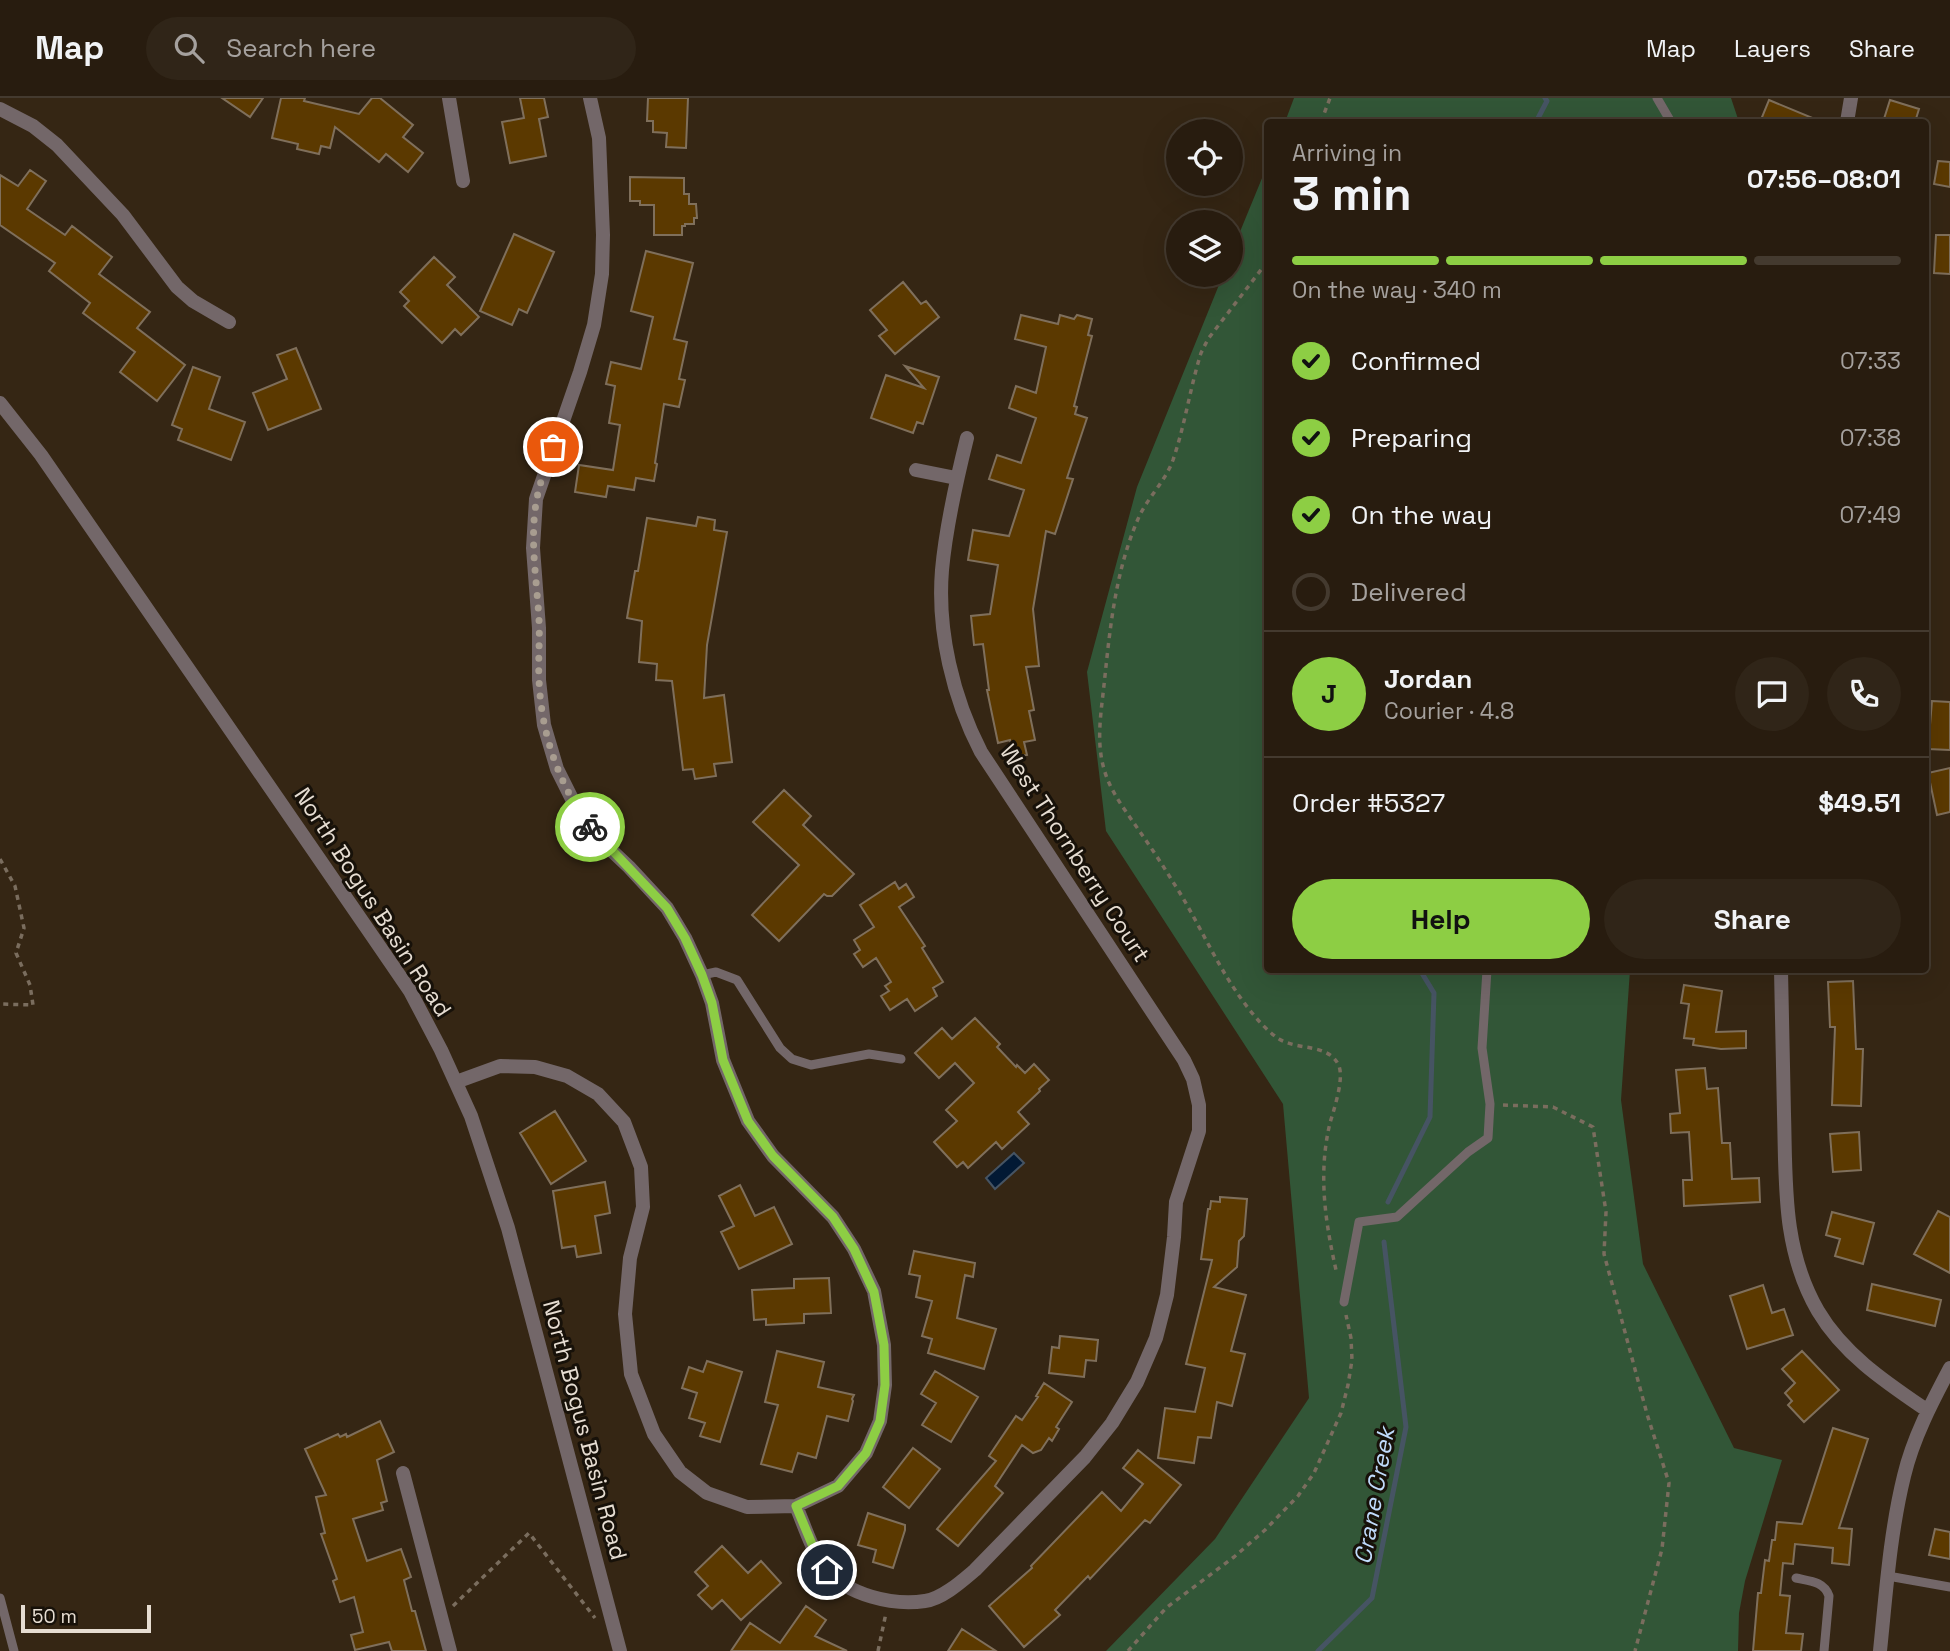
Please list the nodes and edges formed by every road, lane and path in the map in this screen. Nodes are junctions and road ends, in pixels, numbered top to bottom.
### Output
1 (449, 98) edge
2 (590, 98) edge
3 (1330, 98) edge
4 (1657, 98) edge
5 (1851, 98) edge
6 (0, 109) edge
7 (1322, 119) edge
8 (1669, 119) edge
9 (1848, 119) edge
10 (463, 181) dead end
11 (1264, 266) edge
12 (229, 322) dead end
13 (0, 404) edge
14 (967, 438) dead end
15 (916, 470) dead end
16 (956, 478) junction
17 (0, 859) edge
18 (1487, 973) edge
19 (1781, 973) edge
20 (702, 975) junction
21 (0, 1004) edge
22 (901, 1059) dead end
23 (456, 1082) junction
24 (1490, 1104) junction
25 (1344, 1302) junction
26 (1950, 1368) edge
27 (1928, 1411) junction
28 (403, 1473) dead end
29 (796, 1506) junction
30 (1888, 1576) junction
31 (1796, 1578) dead end
32 (1950, 1587) edge
33 (0, 1598) edge
34 (888, 1601) junction
35 (441, 1618) junction
36 (596, 1619) dead end
37 (14, 1651) edge
38 (450, 1651) edge
39 (620, 1651) edge
40 (878, 1651) edge
41 (1128, 1651) edge
42 (1635, 1651) edge
43 (1824, 1651) edge
44 (1880, 1651) edge

1 - 10 street
2 - 20 street
3 - 7 path
4 - 8 lane
5 - 9 street
6 - 12 street
11 - 25 path
13 - 23 street, North Bogus Basin Road
14 - 16 street, West Thornberry Court
15 - 16 street
16 - 34 street, West Thornberry Court
17 - 21 path
18 - 24 lane
19 - 27 street
20 - 22 lane
20 - 29 street
23 - 29 street
23 - 39 street, North Bogus Basin Road
24 - 25 lane
24 - 42 path
25 - 41 path
26 - 27 street
27 - 30 street
28 - 35 street
29 - 34 street, West Thornberry Court
30 - 32 lane
30 - 44 street
31 - 43 lane
33 - 37 lane
34 - 40 path
35 - 36 path
35 - 38 street

